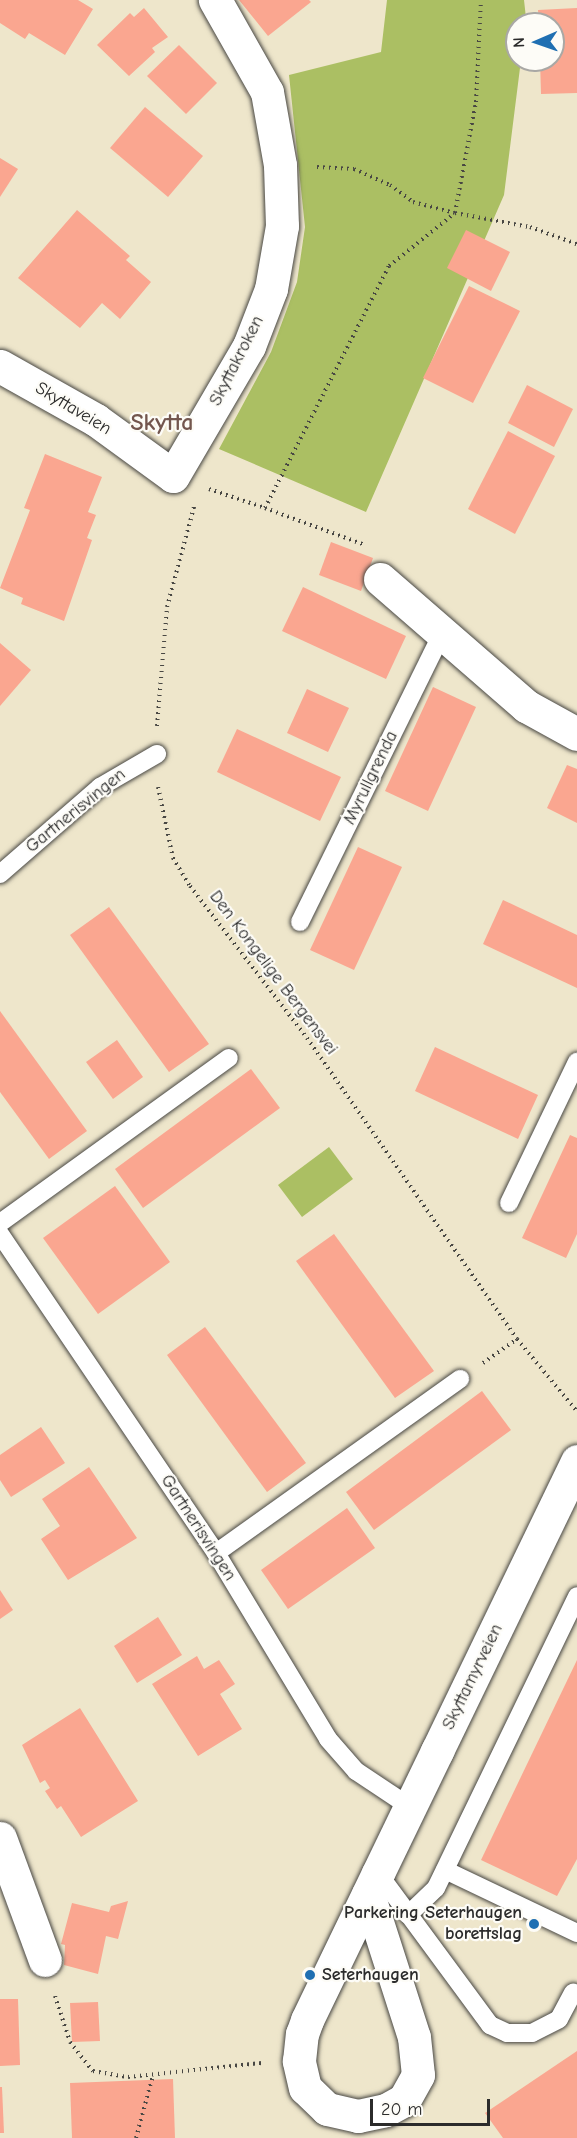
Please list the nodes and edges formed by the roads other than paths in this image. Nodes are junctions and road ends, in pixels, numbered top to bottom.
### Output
1 (215, 0) edge
2 (0, 366) edge
3 (186, 481) joint
4 (380, 579) road end
5 (442, 634) junction
6 (577, 734) edge
7 (157, 754) road end
8 (0, 874) edge
9 (300, 922) dead end
10 (230, 1058) dead end
11 (577, 1062) edge
12 (509, 1203) dead end
13 (0, 1223) edge
14 (0, 1234) edge
15 (460, 1379) road end
16 (577, 1461) edge
17 (570, 1492) edge
18 (216, 1553) junction
19 (577, 1596) edge
20 (410, 1807) junction
21 (0, 1838) edge
22 (445, 1870) junction
23 (373, 1883) junction
24 (408, 1915) junction
25 (577, 1933) edge
26 (45, 1960) road end
27 (573, 1993) dead end

1 - 3 street, Skyttakroken
2 - 3 street, Skyttaveien
4 - 5 street
5 - 6 street
5 - 9 lane, Myrullgrenda
7 - 8 lane, Gartnerisvingen
10 - 13 lane
11 - 12 lane
14 - 18 lane, Gartnerisvingen
15 - 18 lane
16 - 17 street, Skyttamyrveien
17 - 20 street, Skyttamyrveien
18 - 20 lane, Gartnerisvingen
19 - 22 lane
20 - 23 street, Skyttamyrveien
21 - 26 street
22 - 24 lane
22 - 25 lane
23 - 23 street, Skyttamyrveien
23 - 24 lane
24 - 27 lane

